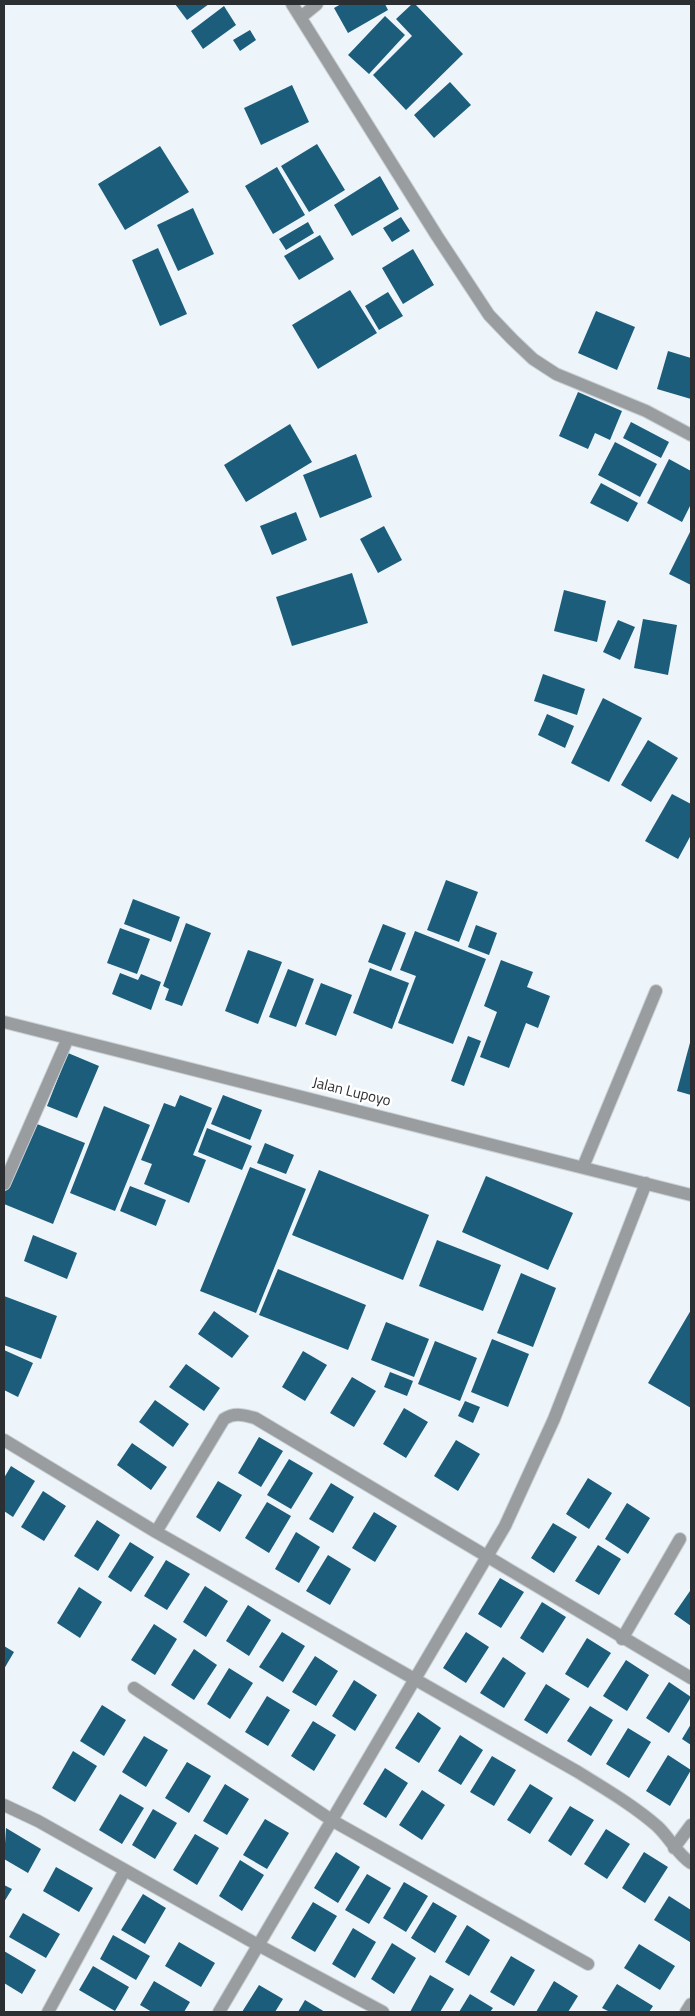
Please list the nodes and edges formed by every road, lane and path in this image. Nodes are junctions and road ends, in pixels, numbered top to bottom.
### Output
1 (292, 4) edge
2 (317, 4) edge
3 (301, 17) junction
4 (691, 434) edge
5 (656, 991) dead end
6 (4, 1022) edge
7 (68, 1038) junction
8 (583, 1167) junction
9 (646, 1183) junction
10 (4, 1184) edge
11 (691, 1195) edge
12 (4, 1440) edge
13 (156, 1532) junction
14 (680, 1539) dead end
15 (488, 1556) junction
16 (622, 1639) junction
17 (691, 1678) edge
18 (415, 1679) junction
19 (134, 1688) dead end
20 (4, 1805) edge
21 (333, 1821) junction
22 (691, 1825) edge
23 (674, 1848) junction
24 (691, 1864) edge
25 (125, 1870) junction
26 (258, 1946) junction
27 (588, 1964) dead end
28 (691, 2004) edge
29 (48, 2012) edge
30 (219, 2012) edge
31 (383, 2012) edge
32 (686, 2012) edge

1 - 3 street
2 - 3 street
3 - 4 street
5 - 8 street
6 - 7 street, Jalan Lupoyo
7 - 8 street, Jalan Lupoyo
7 - 10 street
8 - 9 street, Jalan Lupoyo
9 - 11 street, Jalan Lupoyo
9 - 15 street
12 - 13 street
13 - 15 street
13 - 18 street
14 - 16 street
15 - 16 street
15 - 18 street
16 - 17 street
18 - 21 street
18 - 23 street
19 - 21 street
20 - 25 street
21 - 26 street
21 - 27 street
22 - 23 street
23 - 24 street
25 - 26 street
25 - 29 street
26 - 30 street
26 - 31 street
28 - 32 street

